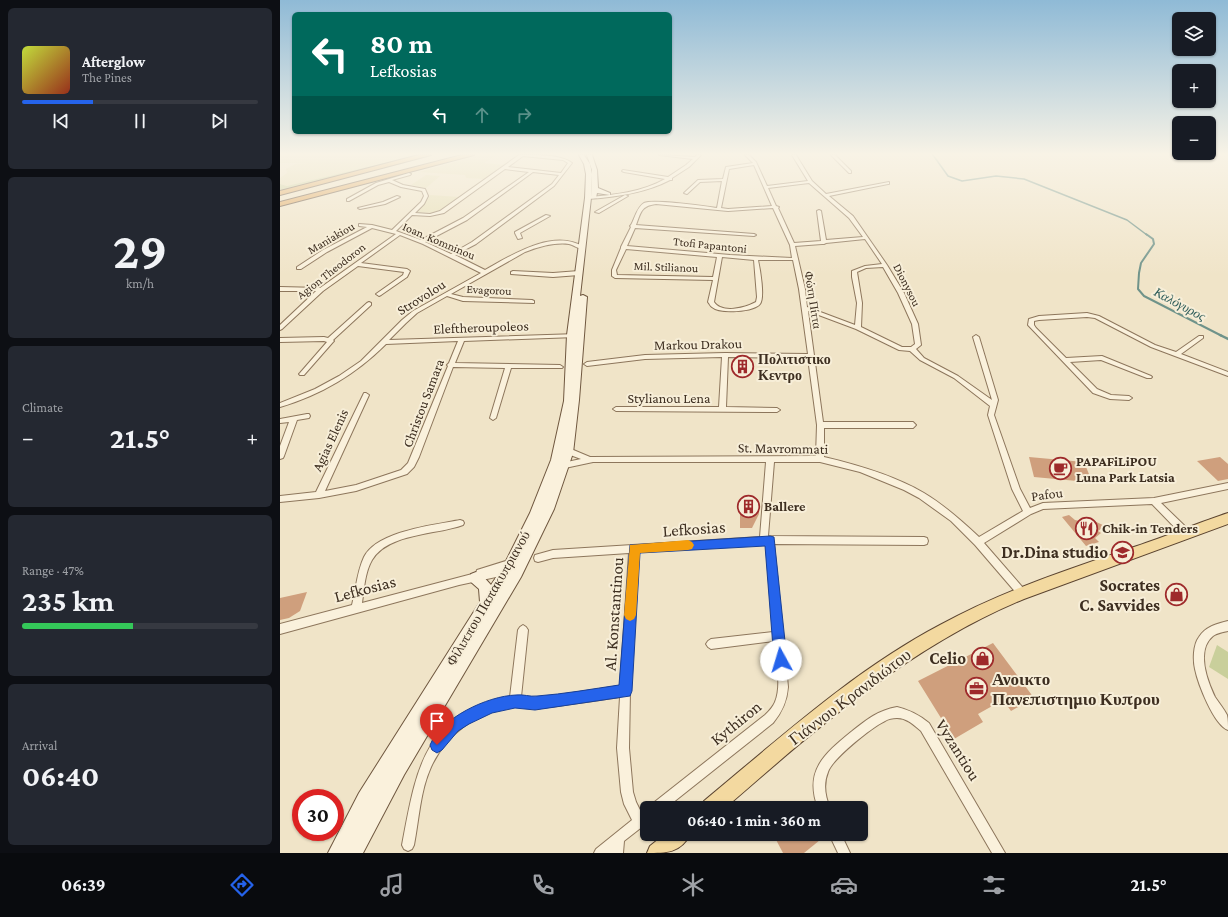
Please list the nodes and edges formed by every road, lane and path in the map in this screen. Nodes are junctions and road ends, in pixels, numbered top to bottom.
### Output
1 (307, 195) edge
2 (312, 195) edge
3 (358, 195) edge
4 (425, 195) edge
5 (467, 195) edge
6 (498, 195) edge
7 (539, 195) edge
8 (606, 195) edge
9 (629, 195) edge
10 (721, 195) edge
11 (771, 195) edge
12 (826, 195) edge
13 (592, 196) junction
14 (398, 197) dead end
15 (348, 200) dead end
16 (280, 202) edge
17 (777, 207) junction
18 (360, 208) dead end
19 (719, 209) junction
20 (819, 211) dead end
21 (597, 212) dead end
22 (410, 214) junction
23 (548, 216) dead end
24 (361, 225) dead end
25 (372, 226) junction
26 (632, 226) junction
27 (392, 232) junction
28 (398, 234) junction
29 (754, 235) dead end
30 (520, 238) dead end
31 (583, 238) junction
32 (865, 238) junction
33 (421, 242) junction
34 (566, 243) junction
35 (824, 243) junction
36 (792, 245) junction
37 (582, 248) junction
38 (623, 248) junction
39 (450, 256) junction
40 (720, 256) junction
41 (794, 259) junction
42 (756, 260) junction
43 (356, 264) junction
44 (885, 265) junction
45 (299, 268) dead end
46 (484, 272) junction
47 (513, 273) dead end
48 (579, 273) junction
49 (715, 279) junction
50 (280, 289) edge
51 (320, 290) junction
52 (379, 294) dead end
53 (447, 294) junction
54 (532, 302) dead end
55 (369, 304) dead end
56 (804, 308) junction
57 (280, 328) edge
58 (858, 328) junction
59 (575, 335) junction
60 (976, 337) dead end
61 (1201, 338) dead end
62 (280, 340) edge
63 (329, 340) junction
64 (461, 340) junction
65 (384, 342) junction
66 (914, 348) junction
67 (725, 355) junction
68 (1176, 355) junction
69 (810, 356) junction
70 (1064, 360) junction
71 (587, 364) dead end
72 (450, 366) junction
73 (509, 366) junction
74 (560, 367) dead end
75 (302, 374) dead end
76 (1228, 374) edge
77 (1149, 377) dead end
78 (366, 395) dead end
79 (1129, 398) dead end
80 (280, 405) edge
81 (993, 405) junction
82 (616, 409) dead end
83 (722, 410) junction
84 (777, 410) dead end
85 (307, 416) dead end
86 (294, 418) junction
87 (493, 418) dead end
88 (280, 421) edge
89 (820, 425) junction
90 (913, 425) dead end
91 (568, 451) junction
92 (280, 456) edge
93 (593, 459) junction
94 (820, 459) junction
95 (770, 460) junction
96 (565, 465) junction
97 (1228, 486) edge
98 (319, 495) junction
99 (280, 500) edge
100 (1154, 501) junction
101 (1028, 512) junction
102 (1228, 518) edge
103 (460, 523) dead end
104 (1188, 534) junction
105 (767, 540) junction
106 (924, 542) dead end
107 (978, 542) junction
108 (634, 549) junction
109 (538, 558) dead end
110 (516, 566) junction
111 (476, 578) junction
112 (459, 581) junction
113 (1021, 592) junction
114 (487, 605) junction
115 (356, 608) junction
116 (1228, 626) edge
117 (280, 629) edge
118 (523, 630) dead end
119 (778, 636) junction
120 (711, 644) dead end
121 (625, 691) junction
122 (515, 702) junction
123 (1228, 726) edge
124 (665, 801) edge
125 (719, 801) edge
126 (822, 801) edge
127 (640, 815) edge
128 (640, 821) edge
129 (618, 840) junction
130 (672, 841) edge
131 (838, 841) edge
132 (408, 845) dead end
133 (337, 853) edge
134 (354, 853) edge
135 (600, 853) edge
136 (616, 853) edge
137 (657, 853) edge
138 (844, 853) edge
139 (999, 853) edge

1 - 16 highway
2 - 16 highway
3 - 15 street
4 - 22 street
5 - 22 street
6 - 33 street
7 - 39 street
8 - 13 main road
9 - 21 street
10 - 19 street
11 - 17 street, Φώτη Πίττα
12 - 32 street, Dionysou
13 - 31 main road, Φίλιππου Παπακυπριανού
13 - 59 main road, Φίλιππου Παπακυπριανού
14 - 18 street
17 - 19 street
17 - 36 street, Φώτη Πίττα
19 - 26 street
20 - 35 street
22 - 27 street
23 - 30 street
24 - 25 street, Ioan. Komninou
25 - 27 street, Ioan. Komninou
25 - 45 street, Maniakiou
26 - 29 street
26 - 38 street
27 - 28 street, Ioan. Komninou
28 - 33 street, Ioan. Komninou
28 - 43 street, Agion Theodoron
31 - 34 street, Strovolou
31 - 37 main road, Φίλιππου Παπακυπριανού
32 - 35 street
32 - 44 street, Dionysou
33 - 39 street, Ioan. Komninou
34 - 37 street, Strovolou
34 - 46 street, Strovolou
35 - 36 street
36 - 41 street, Φώτη Πίττα
37 - 48 main road, Φίλιππου Παπακυπριανού
38 - 40 street, Ttofi Papantoni
38 - 49 street, Mil. Stilianou
39 - 46 street, Ioan. Komninou
40 - 42 street, Ttofi Papantoni
40 - 49 street
41 - 42 street, Ttofi Papantoni
41 - 56 street, Φώτη Πίττα
42 - 49 street
43 - 51 street, Agion Theodoron
43 - 52 street
44 - 58 street
44 - 66 street, Dionysou
46 - 53 street, Strovolou
47 - 48 street
48 - 59 main road, Φίλιππου Παπακυπριανού
50 - 51 street
51 - 57 street, Agion Theodoron
53 - 54 street, Evagorou
53 - 65 street, Strovolou
55 - 63 street
56 - 58 street
56 - 69 street, Φώτη Πίττα
58 - 66 street
59 - 64 street, Eleftheroupoleos
59 - 91 main road, Φίλιππου Παπακυπριανού
59 - 110 main road, Φίλιππου Παπακυπριανού
60 - 81 street, Pafou
61 - 68 street
62 - 63 street
63 - 75 street
64 - 65 street, Eleftheroupoleos
64 - 72 street, Christou Samara
65 - 80 street, Strovolou
66 - 81 street
67 - 69 street, Markou Drakou
67 - 71 street, Markou Drakou
67 - 83 street, Stylianou Lena
68 - 70 street
68 - 76 street
69 - 89 street, Φώτη Πίττα
70 - 77 street
70 - 79 street
72 - 73 street
72 - 98 street, Christou Samara
73 - 74 street
73 - 87 street
78 - 98 street, Agias Elenis
81 - 101 street, Pafou
82 - 83 street, Stylianou Lena
83 - 84 street, Stylianou Lena
85 - 86 street
86 - 88 street
86 - 92 street
89 - 90 street
89 - 94 street, Φώτη Πίττα
91 - 93 street, St. Mavrommati
91 - 96 main road, Φίλιππου Παπακυπριανού
93 - 95 street, St. Mavrommati
93 - 96 street, St. Mavrommati
94 - 95 street, St. Mavrommati
94 - 107 street, St. Mavrommati
95 - 105 street, Kythiron
96 - 110 main road, Φίλιππου Παπακυπριανού
97 - 100 street, Pafou
98 - 99 street
100 - 101 street, Pafou
100 - 104 street
101 - 107 street
102 - 104 main road, Γιάννου Κρανιδιώτου
103 - 115 street
104 - 113 main road, Γιάννου Κρανιδιώτου
105 - 106 street, Lefkosias
105 - 108 street, Lefkosias
105 - 119 street, Kythiron
107 - 113 street, St. Mavrommati
108 - 109 street, Lefkosias
108 - 121 street, Al. Konstantinou
110 - 111 street, Lefkosias
110 - 112 street, Lefkosias
110 - 114 main road, Φίλιππου Παπακυπριανού
110 - 134 main road, Φίλιππου Παπακυπριανού
111 - 112 street, Lefkosias
111 - 114 main road
112 - 115 street, Lefkosias
113 - 125 main road, Γιάννου Κρανιδιώτου
114 - 133 main road, Φίλιππου Παπακυπριανού
115 - 117 street, Lefkosias
116 - 123 street
118 - 122 street
119 - 120 street
119 - 124 street, Kythiron
121 - 122 street
121 - 127 street, Al. Konstantinou
122 - 132 street
126 - 139 street, Vyzantiou
128 - 129 street
129 - 135 street
129 - 136 street
130 - 137 main road
131 - 138 street

